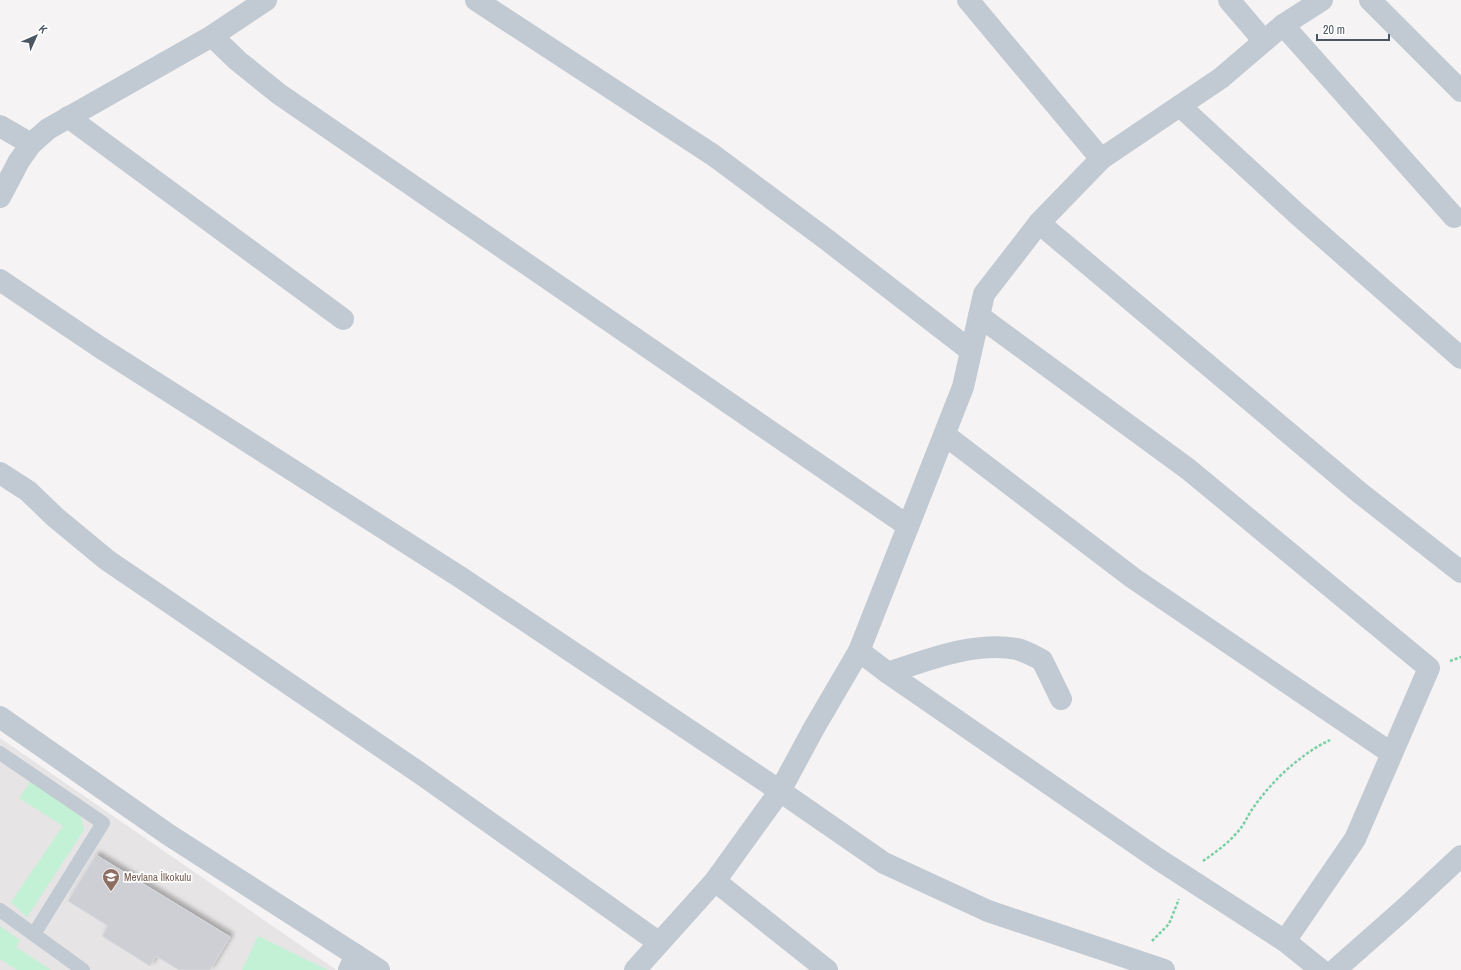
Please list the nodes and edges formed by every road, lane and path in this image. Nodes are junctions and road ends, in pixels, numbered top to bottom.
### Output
1 (266, 0) edge
2 (476, 0) edge
3 (968, 0) edge
4 (1229, 0) edge
5 (1322, 0) edge
6 (1370, 0) edge
7 (1283, 25) junction
8 (212, 36) junction
9 (1264, 41) junction
10 (1461, 91) edge
11 (1180, 106) junction
12 (68, 117) junction
13 (0, 126) edge
14 (31, 144) junction
15 (1101, 159) junction
16 (0, 197) edge
17 (1454, 217) dead end
18 (1039, 223) junction
19 (0, 280) edge
20 (979, 316) junction
21 (343, 319) dead end
22 (971, 350) junction
23 (1461, 358) edge
24 (945, 435) junction
25 (0, 473) edge
26 (908, 526) junction
27 (1461, 572) edge
28 (859, 651) junction
29 (888, 673) junction
30 (1060, 699) dead end
31 (0, 717) edge
32 (1355, 728) junction
33 (0, 753) edge
34 (1391, 753) junction
35 (780, 791) junction
36 (1461, 856) edge
37 (1183, 875) junction
38 (715, 881) junction
39 (0, 910) edge
40 (34, 934) junction
41 (1285, 941) junction
42 (658, 942) junction
43 (1133, 959) junction
44 (352, 962) edge
45 (643, 967) edge
46 (83, 970) edge
47 (379, 970) edge
48 (827, 970) edge
49 (1164, 970) edge
50 (1321, 970) edge
51 (1335, 970) edge

1 - 8 street
2 - 22 street
3 - 15 street
4 - 9 street
5 - 7 street
6 - 10 street
7 - 9 street
7 - 17 street
8 - 12 street
8 - 26 street
9 - 11 street
11 - 15 street
11 - 23 street
12 - 14 street
12 - 21 street
13 - 14 street
14 - 16 street
15 - 18 street
18 - 20 street
18 - 27 street
19 - 35 street
20 - 22 street
20 - 34 street
22 - 24 street
24 - 26 street
24 - 32 street
25 - 42 street
26 - 28 street
28 - 29 street
28 - 35 street
29 - 30 street
29 - 37 street
31 - 44 street
32 - 34 street
32 - 37 path
33 - 40 lane
34 - 41 street
35 - 38 street
35 - 43 street
36 - 51 street
37 - 41 street
37 - 43 path
38 - 42 street
38 - 48 street
39 - 40 lane
40 - 46 lane
41 - 50 street
42 - 45 street
43 - 49 street
44 - 47 street

